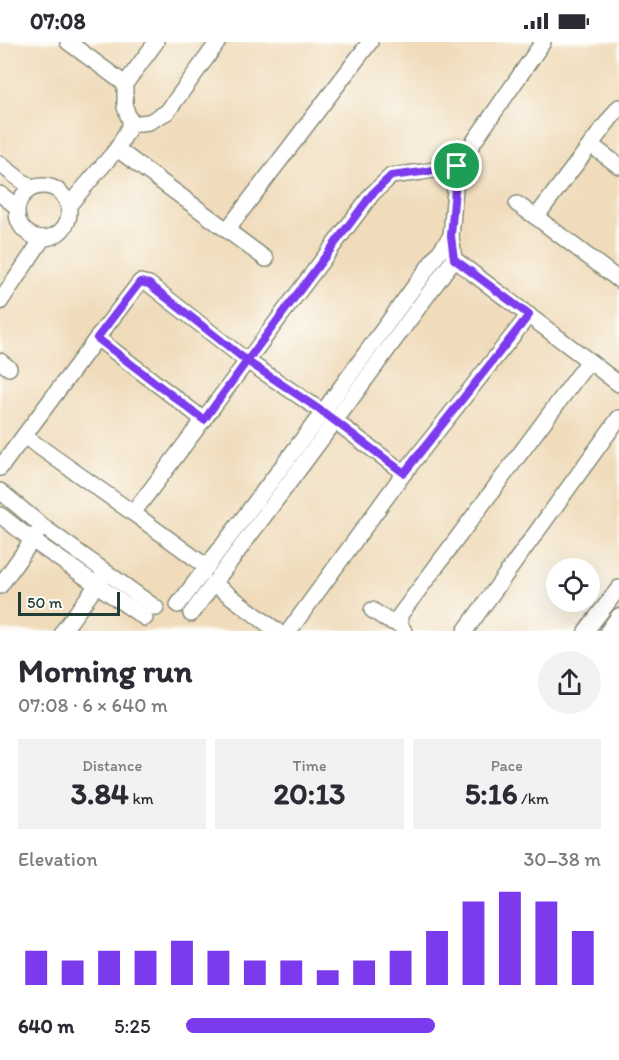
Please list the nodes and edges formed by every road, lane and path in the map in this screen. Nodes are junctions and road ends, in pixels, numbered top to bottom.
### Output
1 (68, 42) edge
2 (156, 42) edge
3 (218, 42) edge
4 (370, 42) edge
5 (543, 42) edge
6 (125, 84) junction
7 (619, 107) edge
8 (131, 124) junction
9 (591, 145) junction
10 (117, 149) junction
11 (0, 164) edge
12 (457, 166) junction
13 (619, 166) edge
14 (31, 188) junction
15 (0, 194) edge
16 (517, 204) dead end
17 (69, 205) junction
18 (16, 206) junction
19 (536, 217) junction
20 (227, 230) junction
21 (451, 236) junction
22 (43, 238) junction
23 (266, 259) dead end
24 (454, 259) junction
25 (619, 280) edge
26 (0, 302) edge
27 (529, 315) junction
28 (97, 338) junction
29 (247, 361) junction
30 (589, 361) junction
31 (619, 384) edge
32 (323, 412) junction
33 (619, 418) edge
34 (204, 420) junction
35 (335, 421) junction
36 (24, 436) junction
37 (0, 468) edge
38 (404, 473) junction
39 (0, 491) edge
40 (133, 513) junction
41 (0, 515) edge
42 (42, 526) junction
43 (32, 540) junction
44 (207, 567) junction
45 (107, 572) junction
46 (213, 583) junction
47 (97, 584) junction
48 (0, 586) edge
49 (619, 588) edge
50 (372, 610) dead end
51 (619, 616) edge
52 (402, 628) edge
53 (63, 631) edge
54 (277, 631) edge
55 (290, 631) edge
56 (465, 631) edge
57 (586, 631) edge
58 (608, 631) edge

1 - 6 street
2 - 6 street
3 - 8 street
4 - 20 street
5 - 12 street
6 - 8 street
7 - 9 street
8 - 10 street
9 - 13 street
9 - 19 street
10 - 17 street
10 - 20 street
11 - 14 street
12 - 21 street
12 - 29 street
14 - 17 street
14 - 18 street
15 - 18 street
16 - 19 street
17 - 22 street
18 - 22 street
19 - 25 street
20 - 23 street
21 - 24 street
21 - 32 street
22 - 26 street
24 - 27 street
24 - 35 street
27 - 30 street
27 - 38 street
28 - 29 street
28 - 34 street
28 - 36 street
29 - 32 street
29 - 34 street
30 - 31 street
30 - 52 street
32 - 35 street
32 - 44 street
33 - 56 street
34 - 40 street
35 - 38 street
35 - 46 street
36 - 37 street
36 - 40 street
38 - 55 street
39 - 42 street
40 - 44 street
41 - 43 street
42 - 43 street
42 - 45 street
43 - 47 street
43 - 48 street
44 - 46 street
45 - 47 street
45 - 47 street
46 - 54 street
47 - 53 street
49 - 57 street
50 - 52 street
51 - 58 street

